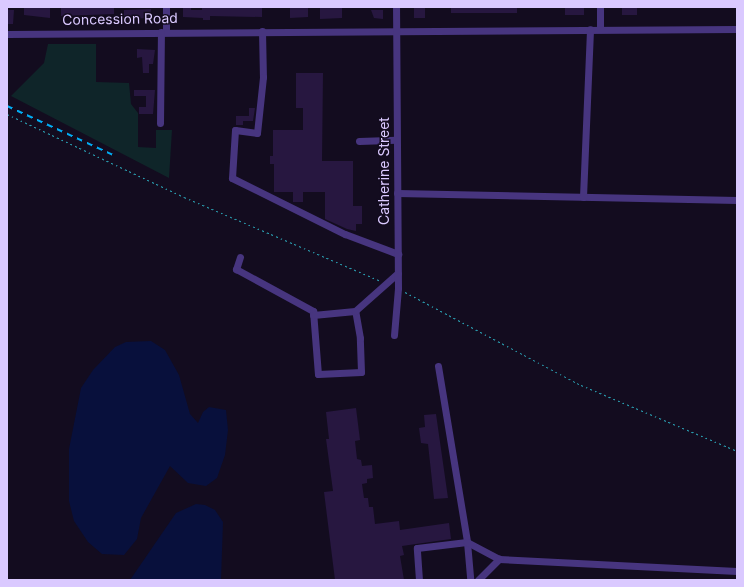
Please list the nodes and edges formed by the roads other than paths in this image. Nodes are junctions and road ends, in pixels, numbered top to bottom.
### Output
1 (166, 7) edge
2 (396, 7) edge
3 (600, 7) edge
4 (396, 29) junction
5 (590, 29) junction
6 (600, 29) junction
7 (737, 29) edge
8 (262, 31) junction
9 (163, 32) junction
10 (7, 34) edge
11 (160, 123) dead end
12 (396, 140) junction
13 (359, 141) dead end
14 (397, 193) junction
15 (583, 197) junction
16 (737, 200) edge
17 (398, 254) junction
18 (240, 257) dead end
19 (398, 273) junction
20 (355, 311) junction
21 (313, 315) junction
22 (394, 335) dead end
23 (438, 366) dead end
24 (467, 542) junction
25 (499, 559) junction
26 (737, 571) edge
27 (419, 580) edge
28 (470, 580) edge
29 (478, 580) edge

1 - 9 street
2 - 4 street, Catherine Street
3 - 6 street
4 - 5 street, Concession Road
4 - 8 street, Concession Road
4 - 12 street, Catherine Street
5 - 6 street, Concession Road
5 - 15 street
6 - 7 street, Concession Road
8 - 9 street, Concession Road
8 - 17 street
9 - 10 street, Concession Road
9 - 11 street
12 - 13 street
12 - 14 street, Catherine Street
14 - 15 street
14 - 17 street, Catherine Street
15 - 16 street
17 - 19 street, Catherine Street
18 - 21 street
19 - 20 street
19 - 22 street, Catherine Street
20 - 21 street
20 - 21 street
23 - 24 street
24 - 25 street
24 - 27 street
24 - 28 street
25 - 26 street
25 - 29 street

